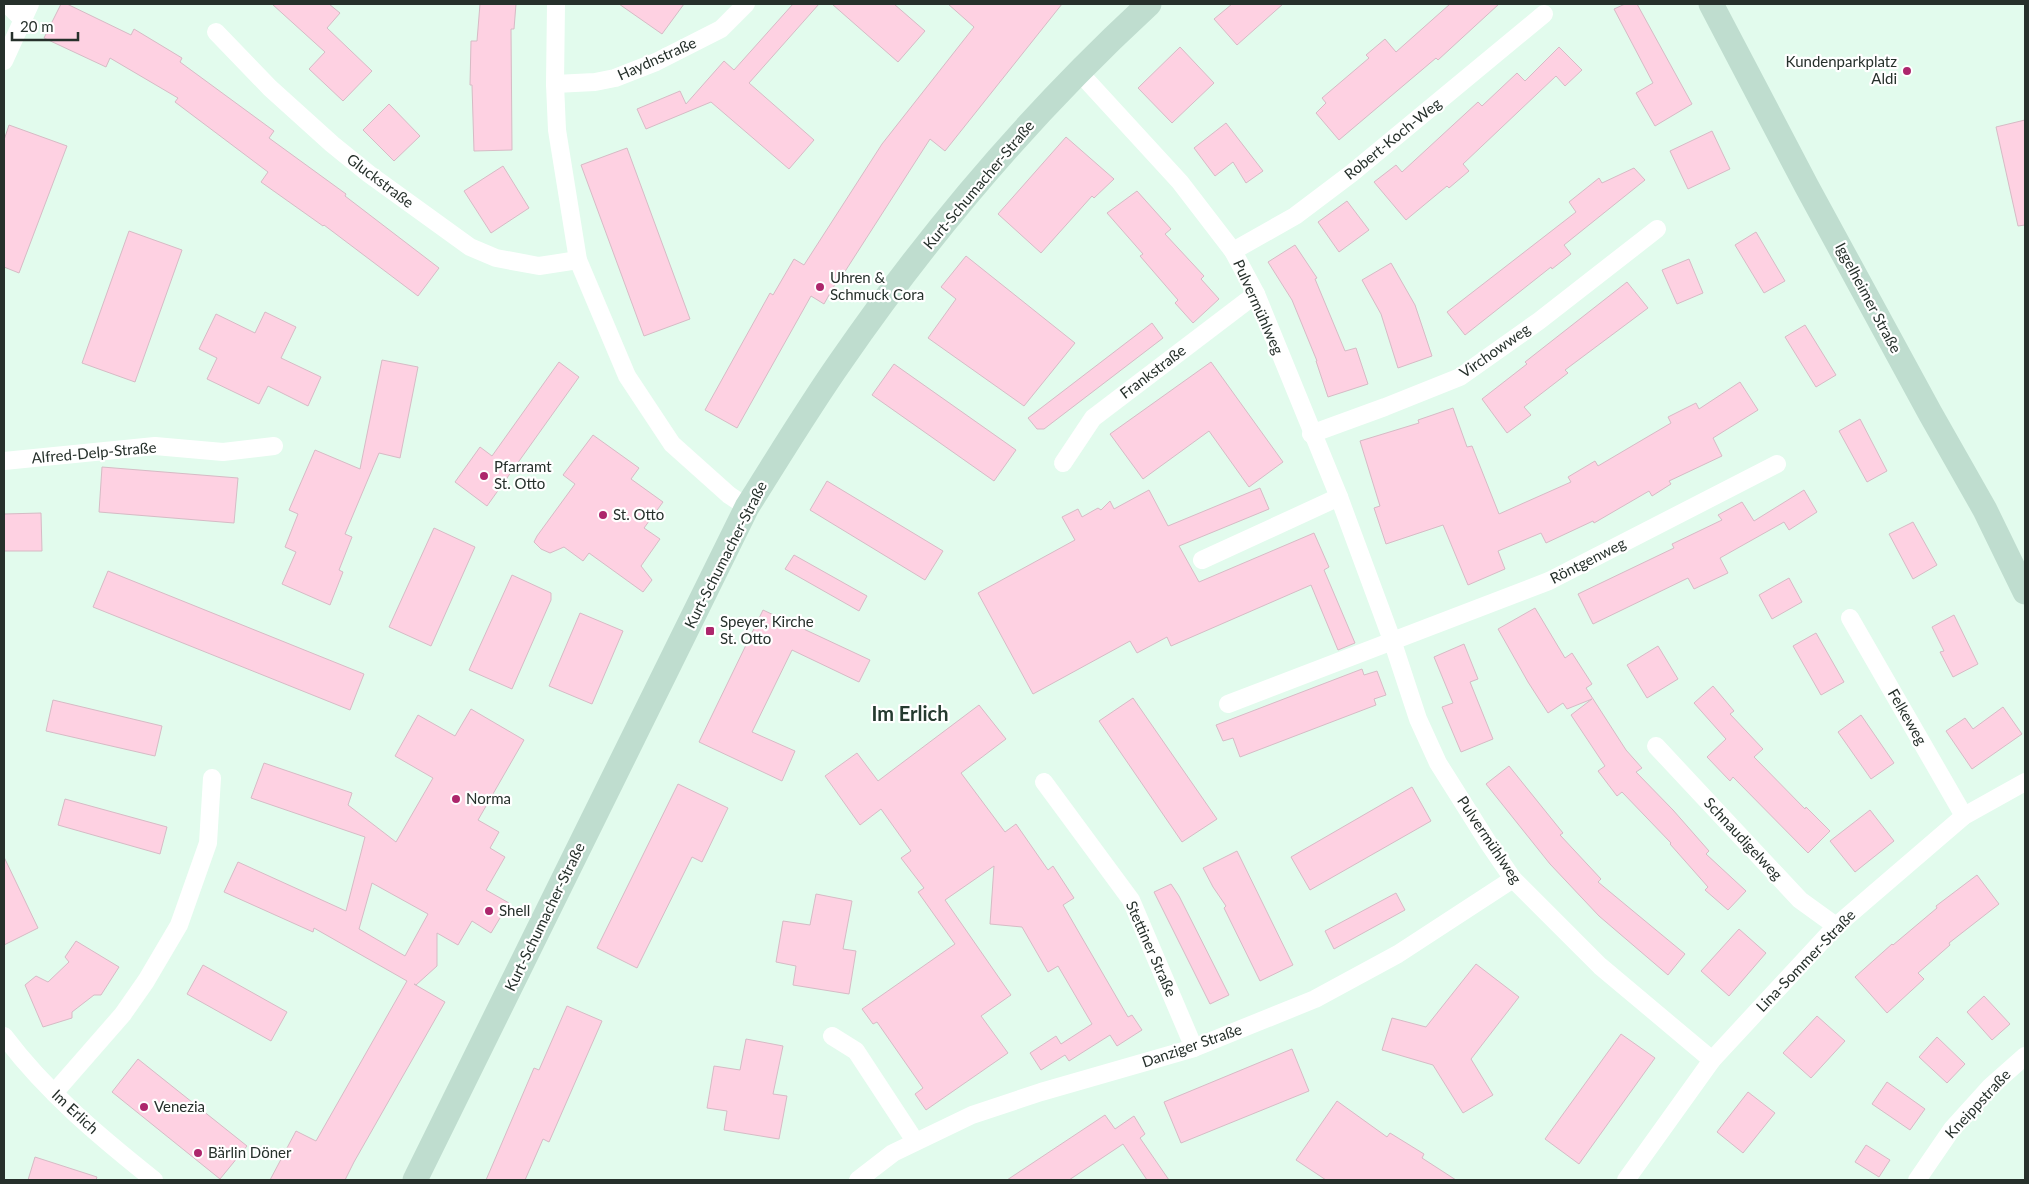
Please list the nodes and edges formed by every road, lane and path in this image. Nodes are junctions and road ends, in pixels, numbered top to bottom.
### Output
1 (6, 4) edge
2 (556, 4) edge
3 (746, 4) edge
4 (1149, 4) edge
5 (1711, 4) edge
6 (27, 12) edge
7 (1544, 14) dead end
8 (216, 32) dead end
9 (4, 61) edge
10 (1080, 72) junction
11 (555, 84) junction
12 (1657, 229) dead end
13 (1233, 251) junction
14 (578, 260) junction
15 (1256, 294) junction
16 (1311, 434) junction
17 (274, 446) dead end
18 (4, 461) edge
19 (1063, 463) dead end
20 (1777, 464) dead end
21 (1338, 498) junction
22 (748, 507) junction
23 (1202, 560) dead end
24 (2025, 592) edge
25 (1850, 618) dead end
26 (1392, 640) junction
27 (1228, 704) dead end
28 (1656, 746) dead end
29 (212, 778) dead end
30 (1044, 782) dead end
31 (2025, 782) edge
32 (1964, 816) junction
33 (1513, 879) junction
34 (1836, 926) junction
35 (4, 1036) edge
36 (832, 1036) dead end
37 (1194, 1048) junction
38 (2025, 1056) edge
39 (1712, 1060) junction
40 (54, 1093) junction
41 (915, 1141) junction
42 (1921, 1179) edge
43 (154, 1180) edge
44 (415, 1180) edge
45 (858, 1180) edge
46 (1626, 1180) edge

1 - 6 street
2 - 11 street
3 - 11 street, Haydnstraße
4 - 10 main road, Kurt-Schumacher-Straße
5 - 24 main road, Iggelheimer Straße
6 - 9 street
7 - 13 street, Robert-Koch-Weg
8 - 14 street, Gluckstraße
10 - 13 street, Pulvermühlweg
10 - 22 main road, Kurt-Schumacher-Straße
11 - 14 street
12 - 16 street, Virchowweg
13 - 15 street, Pulvermühlweg
14 - 22 street
15 - 16 street, Pulvermühlweg
15 - 19 street, Frankstraße
16 - 21 street, Pulvermühlweg
17 - 18 street, Alfred-Delp-Straße
20 - 26 street, Röntgenweg
21 - 23 street
21 - 26 street, Pulvermühlweg
22 - 44 main road, Kurt-Schumacher-Straße
25 - 32 street, Felkeweg
26 - 27 street
26 - 33 street, Pulvermühlweg
28 - 34 street, Schnaudigelweg
29 - 40 street
30 - 37 street, Stettiner Straße
31 - 32 street, Lina-Sommer-Straße
32 - 34 street, Lina-Sommer-Straße
33 - 37 street, Danziger Straße
33 - 39 street, Pulvermühlweg
34 - 39 street, Lina-Sommer-Straße
35 - 40 street, Im Erlich
36 - 41 street
37 - 41 street, Danziger Straße
38 - 42 street, Kneippstraße
39 - 46 street, Lina-Sommer-Straße
40 - 43 street, Im Erlich
41 - 45 street, Danziger Straße

